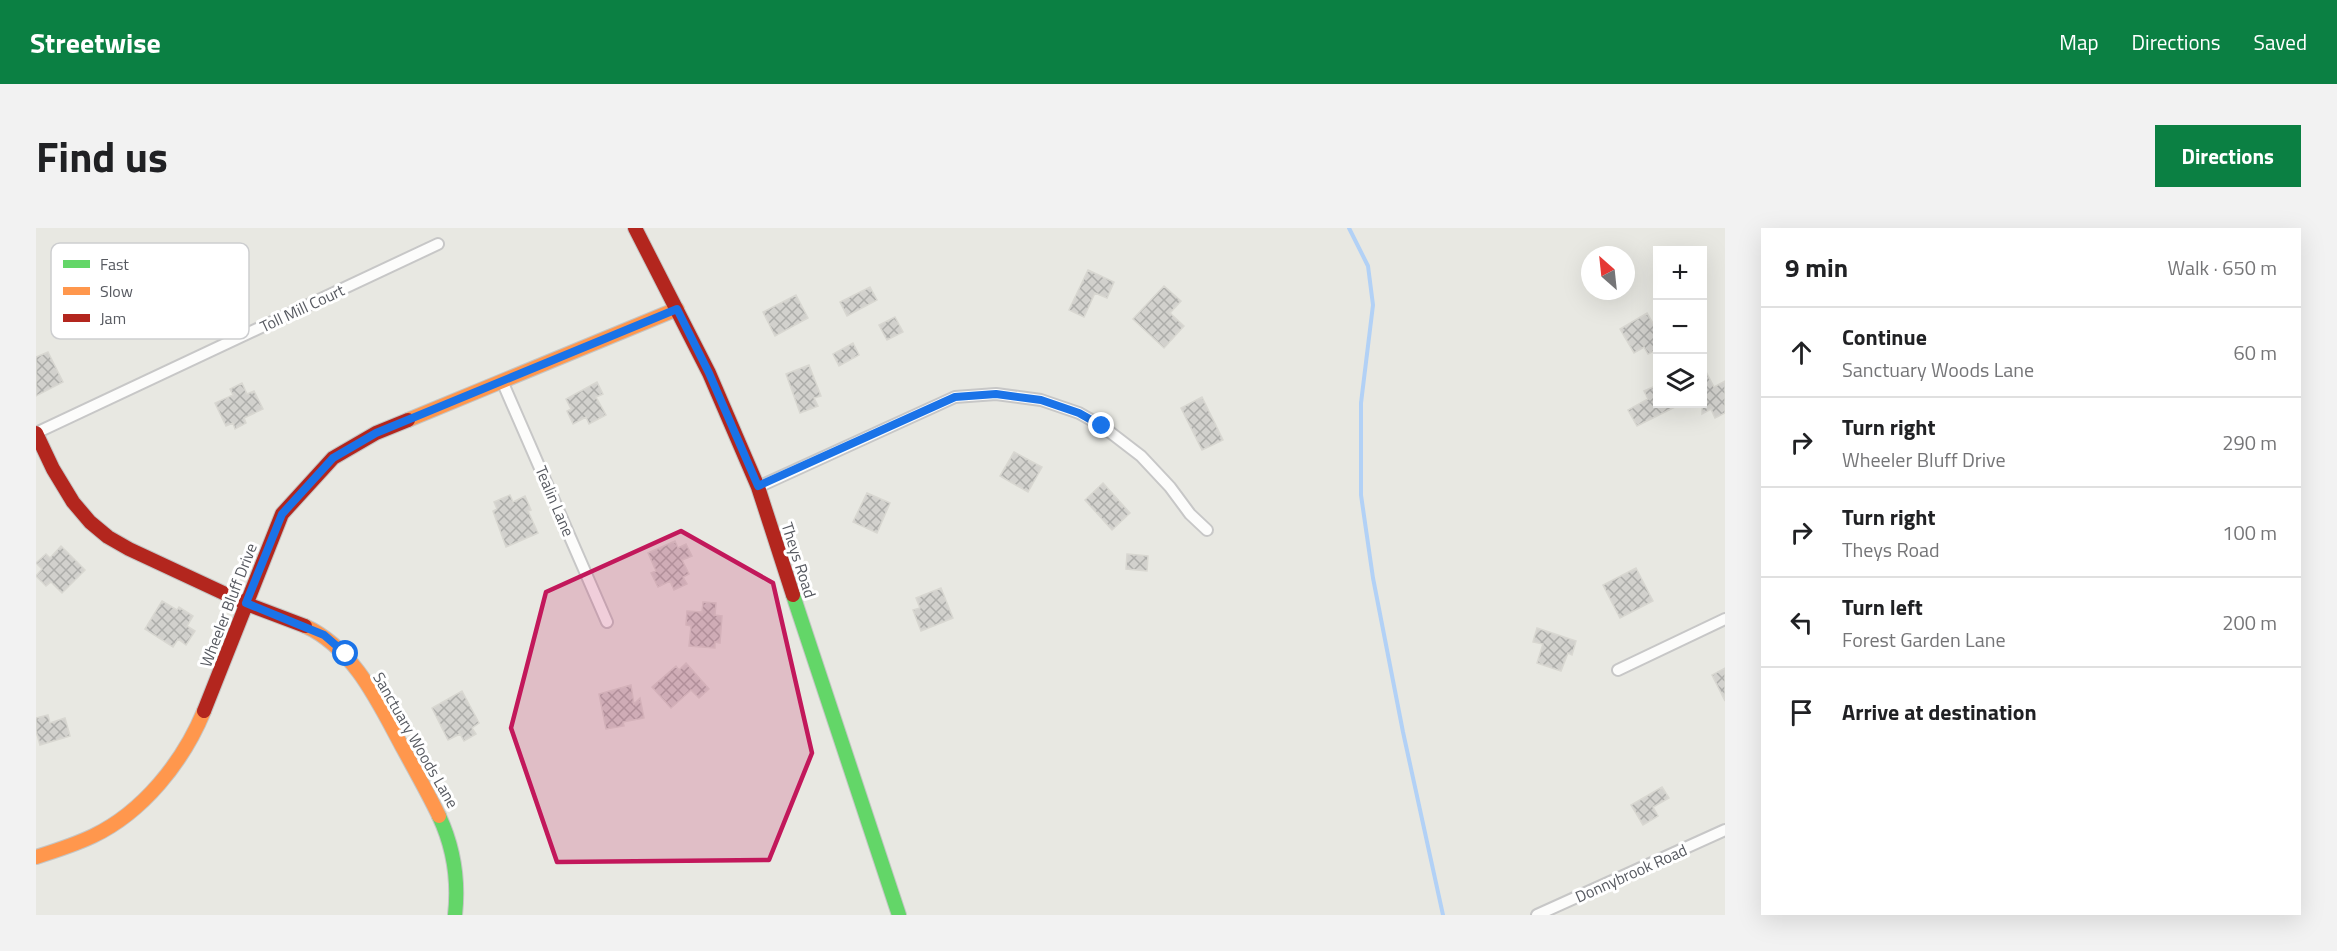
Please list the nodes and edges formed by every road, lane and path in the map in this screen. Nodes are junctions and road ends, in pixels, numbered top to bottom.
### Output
1 (635, 228) edge
2 (438, 244) dead end
3 (677, 309) junction
4 (249, 333) edge
5 (236, 339) edge
6 (502, 381) junction
7 (36, 433) edge
8 (758, 486) junction
9 (1207, 530) dead end
10 (246, 603) junction
11 (1725, 619) edge
12 (607, 622) dead end
13 (1618, 669) dead end
14 (1725, 830) edge
15 (36, 857) edge
16 (455, 915) edge
17 (899, 915) edge
18 (1537, 915) edge

1 - 3 street, Theys Road
2 - 4 street, Toll Mill Court
3 - 6 street, Wheeler Bluff Drive
3 - 8 street, Theys Road
5 - 7 street, Toll Mill Court
6 - 10 street, Wheeler Bluff Drive
6 - 12 street, Tealin Lane
7 - 10 street, Sanctuary Woods Lane
8 - 9 street
8 - 17 street, Theys Road
10 - 15 street, Wheeler Bluff Drive
10 - 16 street, Sanctuary Woods Lane
11 - 13 street
14 - 18 street, Donnybrook Road

